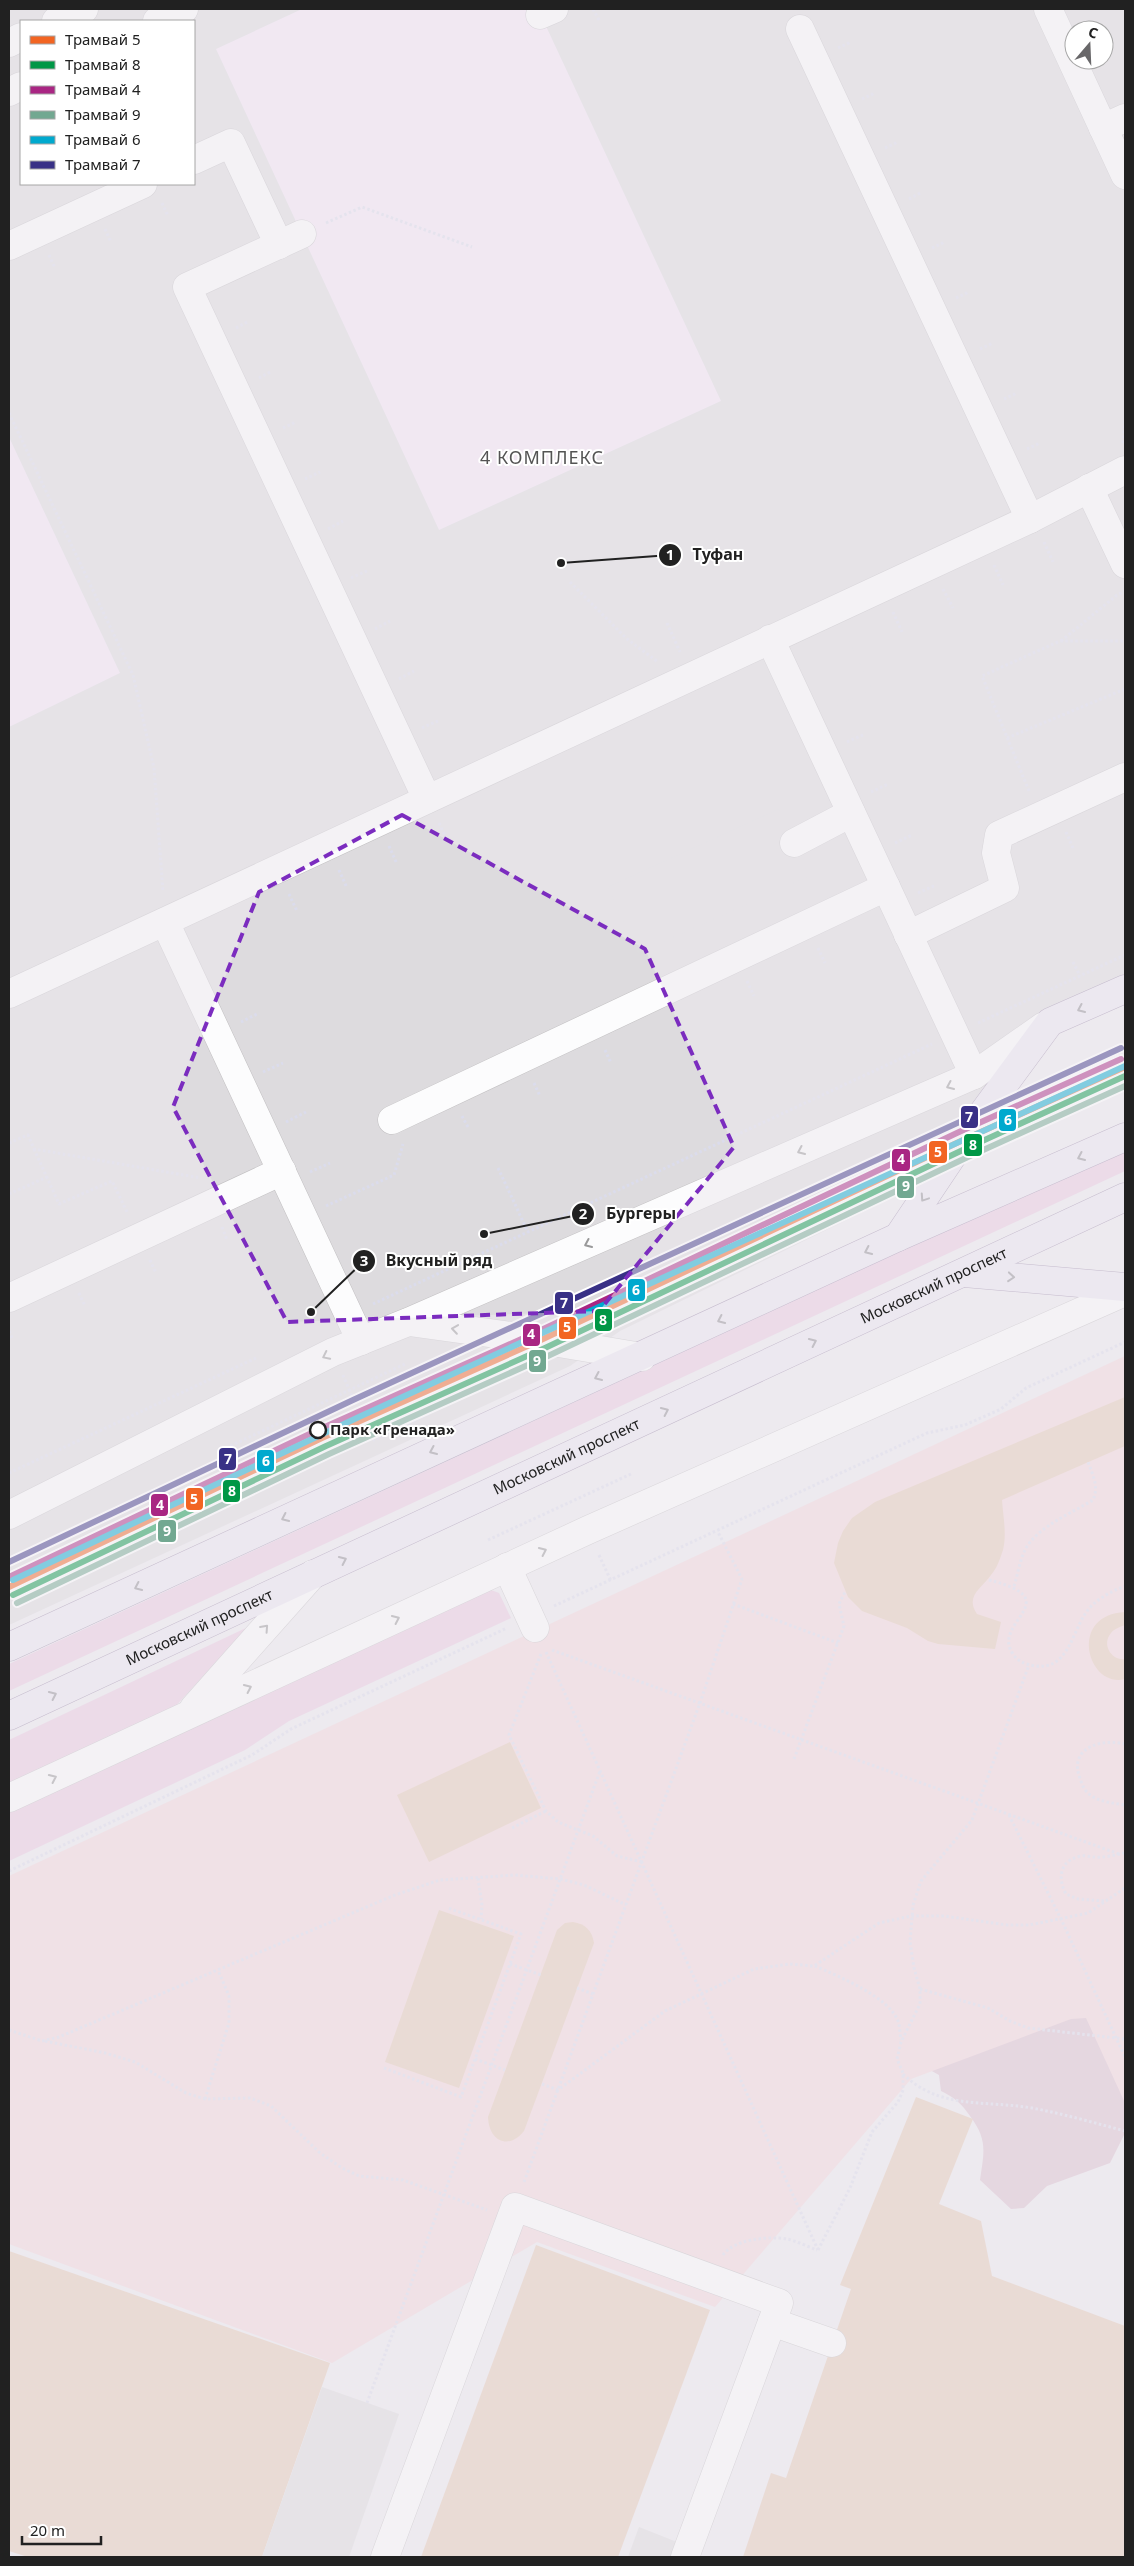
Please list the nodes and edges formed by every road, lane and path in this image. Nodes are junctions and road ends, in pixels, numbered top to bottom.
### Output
1 (84, 9) edge
2 (184, 9) edge
3 (593, 9) edge
4 (1048, 9) edge
5 (58, 20) edge
6 (159, 20) edge
7 (599, 20) dead end
8 (800, 29) dead end
9 (1114, 123) edge
10 (195, 160) edge
11 (1125, 175) edge
12 (141, 185) edge
13 (290, 239) junction
14 (9, 246) edge
15 (472, 247) dead end
16 (9, 413) edge
17 (1125, 470) edge
18 (1089, 488) junction
19 (1030, 519) junction
20 (1125, 564) edge
21 (570, 582) dead end
22 (1125, 591) edge
23 (667, 623) dead end
24 (770, 639) junction
25 (1060, 641) junction
26 (1125, 642) edge
27 (686, 679) junction
28 (1125, 689) edge
29 (1007, 738) junction
30 (1125, 778) edge
31 (427, 799) junction
32 (851, 813) junction
33 (1040, 817) junction
34 (794, 843) dead end
35 (886, 887) junction
36 (165, 922) junction
37 (908, 935) junction
38 (1125, 955) edge
39 (1073, 962) dead end
40 (1080, 976) junction
41 (1125, 989) edge
42 (9, 994) edge
43 (1050, 1022) junction
44 (955, 1034) junction
45 (974, 1075) junction
46 (402, 1115) joint
47 (1125, 1137) edge
48 (9, 1143) edge
49 (34, 1149) junction
50 (498, 1168) dead end
51 (282, 1171) junction
52 (47, 1177) junction
53 (248, 1186) junction
54 (9, 1194) edge
55 (1125, 1197) edge
56 (303, 1216) junction
57 (528, 1232) junction
58 (140, 1237) junction
59 (898, 1238) junction
60 (963, 1273) junction
61 (1125, 1287) edge
62 (1125, 1292) edge
63 (9, 1298) edge
64 (349, 1314) junction
65 (408, 1322) junction
66 (9, 1331) edge
67 (13, 1340) dead end
68 (361, 1341) junction
69 (1125, 1342) edge
70 (333, 1352) junction
71 (260, 1356) dead end
72 (642, 1357) junction
73 (407, 1363) dead end
74 (350, 1391) junction
75 (430, 1413) dead end
76 (370, 1431) junction
77 (226, 1448) dead end
78 (1088, 1462) dead end
79 (9, 1473) edge
80 (631, 1474) dead end
81 (244, 1491) dead end
82 (9, 1514) edge
83 (718, 1532) junction
84 (488, 1540) dead end
85 (507, 1567) junction
86 (314, 1573) junction
87 (989, 1580) dead end
88 (1014, 1586) junction
89 (1125, 1586) edge
90 (845, 1592) dead end
91 (734, 1604) junction
92 (536, 1631) junction
93 (838, 1642) junction
94 (9, 1647) edge
95 (1029, 1665) junction
96 (700, 1703) junction
97 (9, 1716) edge
98 (186, 1716) junction
99 (801, 1740) junction
100 (1125, 1744) edge
101 (794, 1759) dead end
102 (600, 1771) junction
103 (9, 1798) edge
104 (978, 1803) junction
105 (1125, 1805) edge
106 (546, 1811) junction
107 (1009, 1814) junction
108 (512, 1828) dead end
109 (578, 1830) junction
110 (1125, 1853) edge
111 (1119, 1854) junction
112 (642, 1862) junction
113 (9, 1871) edge
114 (478, 1878) junction
115 (560, 1879) junction
116 (1125, 1888) edge
117 (1105, 1901) junction
118 (626, 1905) junction
119 (448, 1908) dead end
120 (911, 1916) junction
121 (481, 1919) junction
122 (1061, 1919) junction
123 (510, 1964) junction
124 (814, 1966) junction
125 (218, 1970) junction
126 (526, 1970) junction
127 (541, 1975) dead end
128 (577, 1988) dead end
129 (920, 1989) junction
130 (701, 1993) junction
131 (593, 1994) junction
132 (9, 2030) edge
133 (1117, 2039) junction
134 (1125, 2039) edge
135 (42, 2041) junction
136 (902, 2042) junction
137 (1125, 2057) edge
138 (474, 2059) junction
139 (491, 2066) junction
140 (384, 2068) dead end
141 (506, 2070) dead end
142 (902, 2073) junction
143 (542, 2084) dead end
144 (558, 2090) junction
145 (205, 2099) junction
146 (1125, 2131) edge
147 (444, 2194) junction
148 (513, 2212) junction
149 (818, 2250) junction
150 (708, 2278) junction
151 (772, 2322) junction
152 (832, 2343) dead end
153 (367, 2403) dead end
154 (385, 2557) edge
155 (685, 2557) edge

1 - 5 street
2 - 6 street
3 - 7 path
4 - 9 street
8 - 19 street
9 - 11 street
10 - 13 street
12 - 14 street
13 - 15 path
13 - 31 street
16 - 36 path
17 - 18 street
18 - 19 street
18 - 20 street
19 - 24 street
21 - 27 path
22 - 25 path
23 - 27 path
24 - 27 street
24 - 32 street
25 - 26 path
25 - 29 path
27 - 31 street
28 - 29 path
29 - 33 path
30 - 33 street
31 - 36 street
32 - 34 street
32 - 35 street
33 - 37 street
35 - 37 street
35 - 46 street
36 - 42 street
36 - 51 street
37 - 44 street
38 - 40 path
39 - 40 path
40 - 44 path
41 -> 43 main road
43 - 45 street
43 -> 59 main road
44 - 45 street
44 - 57 path
45 -> 65 street
46 - 56 path
47 -> 59 main road
48 - 49 path
49 - 52 path
49 - 53 path
50 - 57 path
51 - 53 street
51 - 56 street
52 - 54 path
52 - 58 path
53 - 58 street
55 - 60 main road, Московский проспект
56 - 64 street
57 - 64 path
58 - 63 street
59 -> 72 main road
60 -> 61 main road
86 -> 60 main road, Московский проспект
85 -> 62 street
64 - 68 street
65 - 68 street
72 -> 65 street
66 - 67 path
68 - 70 street
69 - 83 path
70 - 74 path
70 -> 82 street
71 - 79 path
72 -> 94 main road
73 - 74 path
74 - 76 path
74 - 77 path
75 - 76 path
76 - 81 path
78 - 88 path
80 - 84 path
83 - 91 path
83 - 92 path
85 - 92 street
98 -> 85 street
97 -> 86 main road, Московский проспект
98 -> 86 street
87 - 88 path
88 - 95 path
89 - 95 path
90 - 93 path
91 - 93 path
91 - 96 path
92 - 96 path
92 - 102 path
92 - 106 path
92 - 113 path
93 - 99 path
95 - 104 path
96 - 99 path
96 - 112 path
103 -> 98 street
99 - 101 path
99 - 104 path
100 - 105 path
102 - 109 path
102 - 112 path
104 - 107 path
104 - 120 path
106 - 108 path
106 - 109 path
107 - 111 path
107 - 122 path
109 - 112 path
109 - 115 path
110 - 111 path
111 - 117 path
112 - 118 path
112 - 130 path
114 - 115 path
114 - 121 path
114 - 125 path
115 - 118 path
115 - 126 path
116 - 117 path
117 - 122 path
118 - 131 path
119 - 121 path
120 - 122 path
120 - 124 path
120 - 129 path
121 - 123 path
122 - 133 path
123 - 126 path
123 - 138 path
124 - 130 path
124 - 136 path
125 - 135 path
125 - 145 path
126 - 127 path
126 - 139 path
128 - 131 path
129 - 133 path
129 - 136 path
130 - 144 path
130 - 149 path
131 - 144 path
132 - 135 path
133 - 134 path
133 - 137 path
135 - 145 path
136 - 142 path
138 - 139 path
138 - 140 path
139 - 141 path
139 - 147 path
142 - 146 path
142 - 149 path
143 - 144 path
144 - 148 path
145 - 147 path
147 - 148 path
147 - 153 path
148 - 150 street
148 - 154 street
149 - 150 path
150 - 151 street
151 - 152 street
151 - 155 street

